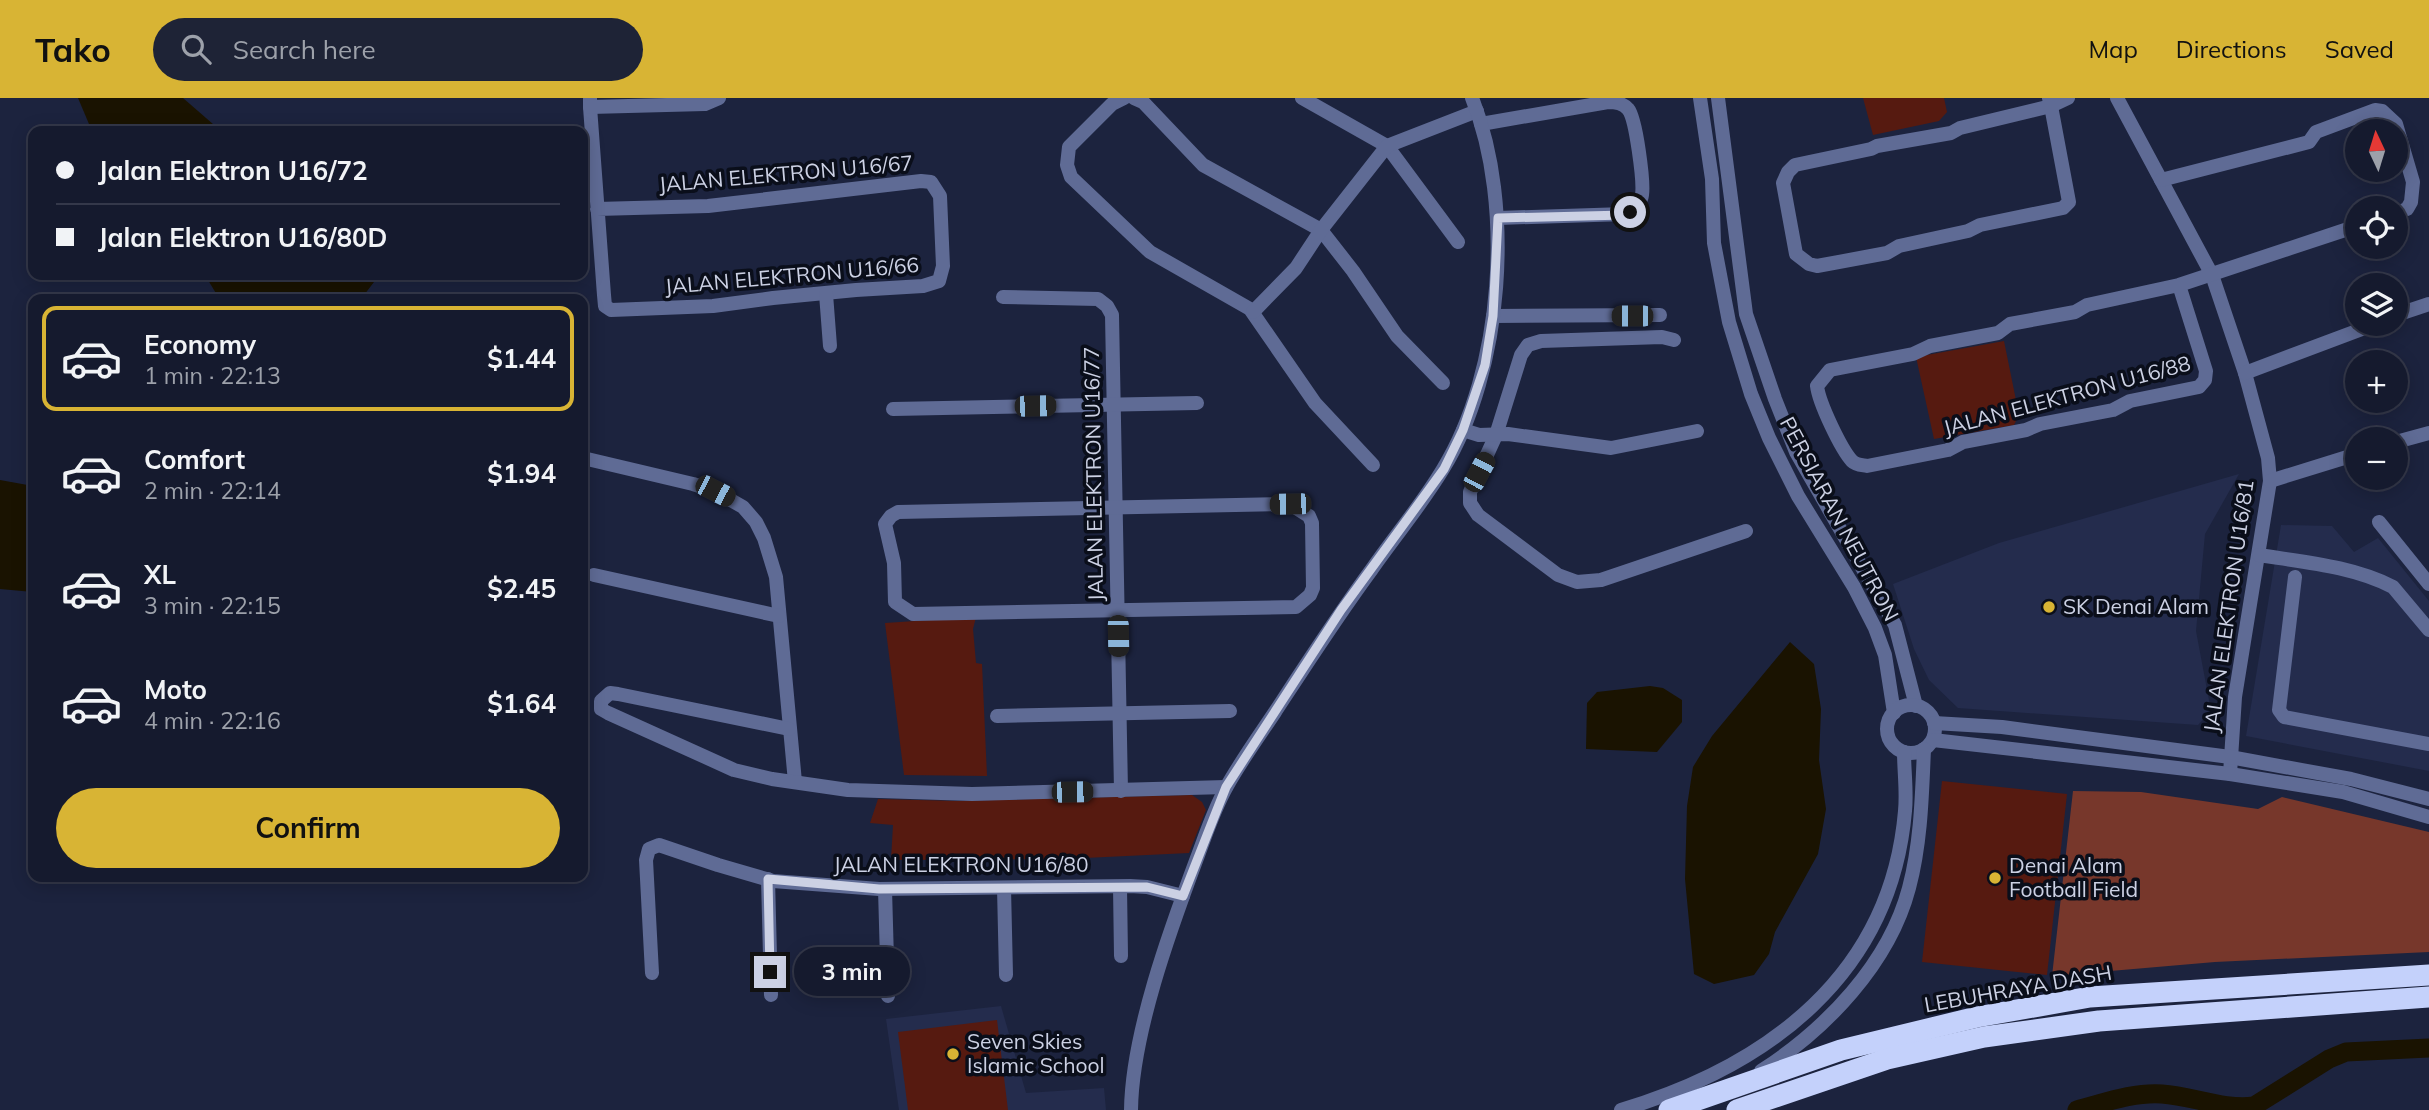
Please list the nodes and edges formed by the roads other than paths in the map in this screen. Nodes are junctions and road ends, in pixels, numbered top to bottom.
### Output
1 (719, 98) edge
2 (1124, 98) edge
3 (1134, 98) edge
4 (1303, 98) edge
5 (1700, 98) edge
6 (1718, 98) edge
7 (2068, 98) edge
8 (2117, 98) edge
9 (590, 102) edge
10 (2050, 102) edge
11 (1477, 111) edge
12 (1387, 146) junction
13 (2161, 180) junction
14 (2408, 207) edge
15 (597, 209) junction
16 (1498, 218) junction
17 (941, 226) joint
18 (1321, 230) junction
19 (2345, 230) edge
20 (1458, 243) dead end
21 (2212, 275) junction
22 (2179, 285) junction
23 (825, 294) junction
24 (1003, 297) dead end
25 (2429, 304) edge
26 (2408, 311) edge
27 (1253, 312) junction
28 (1660, 315) dead end
29 (1493, 316) junction
30 (2345, 335) edge
31 (1674, 340) dead end
32 (830, 346) dead end
33 (2245, 373) junction
34 (1443, 383) dead end
35 (1197, 403) dead end
36 (1114, 404) junction
37 (892, 409) dead end
38 (1463, 430) junction
39 (1697, 431) dead end
40 (2429, 433) edge
41 (1496, 435) junction
42 (2408, 439) edge
43 (2345, 458) edge
44 (588, 459) edge
45 (1373, 465) dead end
46 (2270, 481) junction
47 (1116, 508) junction
48 (2379, 522) dead end
49 (1746, 531) dead end
50 (2259, 555) junction
51 (2298, 566) junction
52 (594, 575) dead end
53 (2429, 584) edge
54 (1118, 610) junction
55 (779, 616) junction
56 (2429, 630) edge
57 (1916, 706) junction
58 (1230, 711) dead end
59 (1120, 713) junction
60 (1894, 713) junction
61 (997, 716) dead end
62 (1934, 723) junction
63 (789, 729) junction
64 (2232, 737) junction
65 (2429, 744) edge
66 (1928, 745) junction
67 (1904, 752) junction
68 (2199, 753) junction
69 (2230, 757) junction
70 (2259, 762) junction
71 (2230, 774) junction
72 (795, 782) junction
73 (1226, 787) junction
74 (1121, 791) junction
75 (2429, 799) edge
76 (2429, 817) edge
77 (768, 879) junction
78 (1120, 887) junction
79 (1004, 888) junction
80 (885, 889) junction
81 (1183, 896) junction
82 (1122, 956) dead end
83 (652, 973) dead end
84 (1006, 975) dead end
85 (2429, 975) edge
86 (771, 995) dead end
87 (888, 996) dead end
88 (2429, 997) edge
89 (1131, 1110) edge
90 (1621, 1110) edge
91 (1669, 1110) edge
92 (1684, 1110) edge
93 (1737, 1110) edge

1 - 9 street
2 - 27 street
3 - 18 street
4 - 12 street
5 - 60 street, PERSIARAN NEUTRON
6 - 57 street, PERSIARAN NEUTRON
7 - 10 street
8 - 13 street, JALAN ELEKTRON U16/81
9 - 15 street
10 - 10 street
11 - 12 street
11 - 16 street
11 - 16 street
12 - 18 street
12 - 20 street
13 - 14 street
13 - 21 street, JALAN ELEKTRON U16/81
15 - 17 street, JALAN ELEKTRON U16/67
15 - 23 street, JALAN ELEKTRON U16/66
16 - 29 street
17 - 23 street, JALAN ELEKTRON U16/66
18 - 27 street
18 - 34 street
19 - 21 street
21 - 22 street
21 - 33 street, JALAN ELEKTRON U16/81
22 - 22 street, JALAN ELEKTRON U16/88
23 - 32 street
24 - 36 street, JALAN ELEKTRON U16/77
25 - 26 street
27 - 45 street
28 - 29 street
29 - 38 street
30 - 33 street
31 - 41 street
33 - 46 street, JALAN ELEKTRON U16/81
35 - 36 street
36 - 37 street
36 - 47 street, JALAN ELEKTRON U16/77
38 - 41 street
38 - 73 street
39 - 41 street
40 - 42 street
41 - 49 street
43 - 46 street
44 - 55 street
46 - 50 street, JALAN ELEKTRON U16/81
47 - 54 street, JALAN ELEKTRON U16/77
47 - 54 street
47 - 54 street
48 - 53 street
50 - 51 street
50 - 64 street, JALAN ELEKTRON U16/81
51 - 56 street
51 - 65 street
52 - 55 street
54 - 59 street, JALAN ELEKTRON U16/77
55 - 63 street
57 - 60 street
57 - 62 street
58 - 59 street
59 - 61 street
59 - 74 street, JALAN ELEKTRON U16/77
60 - 67 street
62 - 66 street
62 - 68 street
63 - 72 street
63 - 72 street
64 - 68 street
64 - 69 street, JALAN ELEKTRON U16/81
64 - 70 street
66 - 67 street
66 - 71 street
66 - 92 street
67 - 90 street
68 - 69 street
69 - 70 street
69 - 71 street, JALAN ELEKTRON U16/81
70 - 75 street
71 - 76 street
72 - 74 street
73 - 74 street
73 - 81 street
77 - 80 street, JALAN ELEKTRON U16/80
77 - 83 street, JALAN ELEKTRON U16/80
77 - 86 street
78 - 79 street, JALAN ELEKTRON U16/80
78 - 81 street, JALAN ELEKTRON U16/80
78 - 82 street
79 - 80 street, JALAN ELEKTRON U16/80
79 - 84 street
80 - 87 street
81 - 89 street
85 - 91 highway, LEBUHRAYA DASH
88 - 93 highway, LEBUHRAYA DASH

